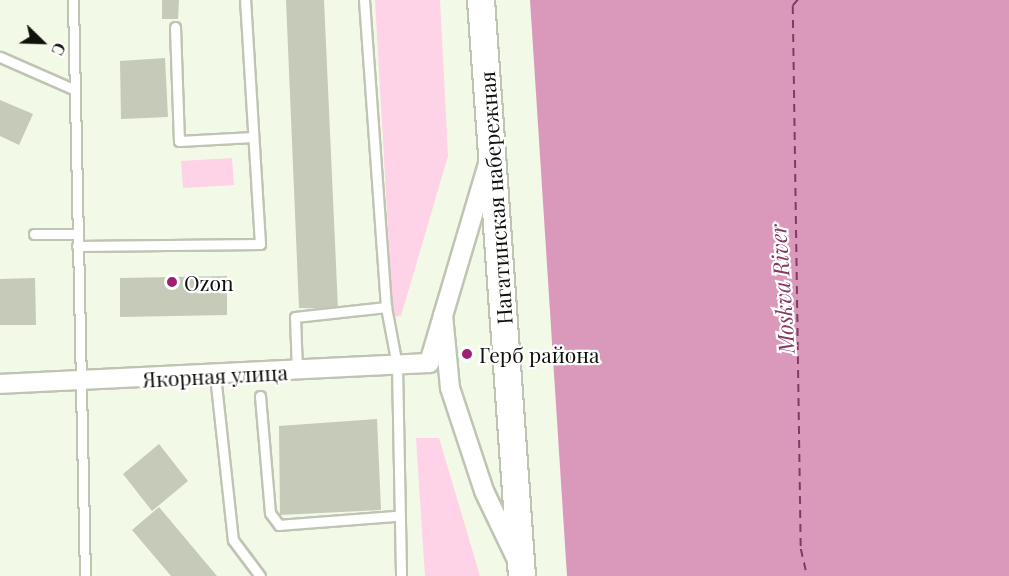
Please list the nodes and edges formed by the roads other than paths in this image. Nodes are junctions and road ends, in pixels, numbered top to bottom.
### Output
1 (73, 0) edge
2 (245, 0) edge
3 (364, 0) edge
4 (481, 0) edge
5 (175, 27) dead end
6 (0, 57) edge
7 (73, 89) junction
8 (253, 137) junction
9 (491, 155) junction
10 (468, 223) junction
11 (496, 229) junction
12 (34, 234) dead end
13 (77, 234) junction
14 (77, 246) junction
15 (386, 307) junction
16 (443, 315) junction
17 (429, 363) junction
18 (397, 365) junction
19 (297, 371) junction
20 (215, 375) junction
21 (81, 381) junction
22 (0, 384) edge
23 (450, 388) junction
24 (260, 396) dead end
25 (515, 478) junction
26 (484, 491) junction
27 (397, 516) junction
28 (522, 573) edge
29 (85, 576) edge
30 (260, 576) edge
31 (401, 576) edge

1 - 7 lane
2 - 8 lane
3 - 15 lane
4 - 9 street, Нагатинская набережная
5 - 8 lane
6 - 7 lane
7 - 13 lane
8 - 14 lane
9 - 10 street
9 - 11 street, Нагатинская набережная
10 - 11 street
10 - 16 street
11 - 25 street, Нагатинская набережная
12 - 13 lane
13 - 14 lane
14 - 21 lane
15 - 18 lane
15 - 19 lane
16 - 17 street
16 - 23 street
17 - 18 street, Якорная улица
17 - 23 street
18 - 19 street, Якорная улица
18 - 27 lane
19 - 20 street, Якорная улица
20 - 21 street, Якорная улица
20 - 30 lane
21 - 22 street, Якорная улица
21 - 29 lane
23 - 26 street
24 - 27 lane
25 - 26 street
25 - 28 street, Нагатинская набережная
26 - 28 street
27 - 31 lane

